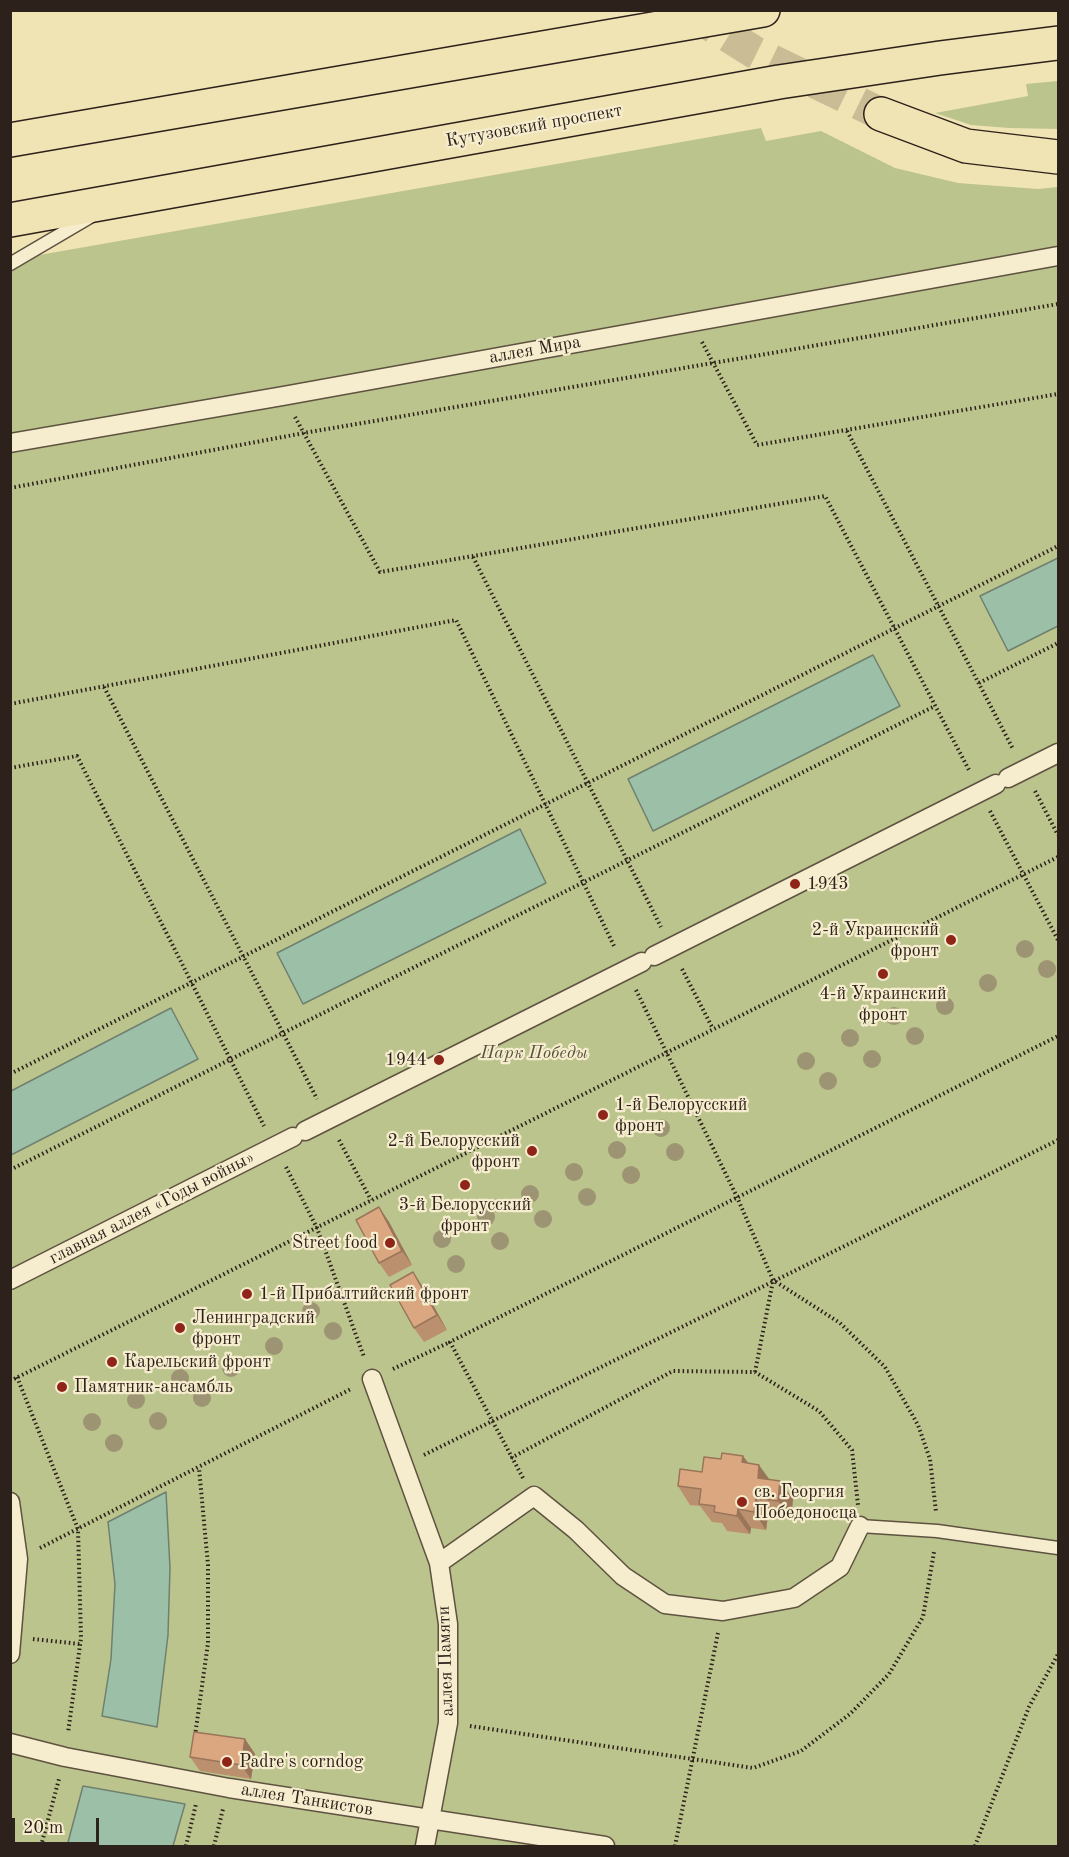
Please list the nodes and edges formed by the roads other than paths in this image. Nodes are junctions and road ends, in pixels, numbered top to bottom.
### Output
1 (763, 10) edge
2 (1059, 43) edge
3 (881, 114) tunnel mouth
4 (10, 140) edge
5 (1059, 157) edge
6 (117, 201) junction
7 (10, 220) edge
8 (1059, 256) edge
9 (10, 264) edge
10 (10, 443) edge
11 (1059, 753) edge
12 (10, 1280) edge
13 (372, 1379) road end
14 (10, 1502) edge
15 (860, 1526) joint
16 (1059, 1548) edge
17 (440, 1563) junction
18 (11, 1645) edge
19 (10, 1743) edge
20 (431, 1820) junction
21 (425, 1846) edge
22 (605, 1846) edge

1 - 4 main road
2 - 6 main road, Кутузовский проспект
3 - 5 main road
6 - 7 main road, Кутузовский проспект
6 - 9 lane
8 - 10 street, аллея Мира
11 - 12 street, главная аллея «Годы войны»
13 - 17 street, аллея Памяти
14 - 18 street
15 - 16 lane
15 - 17 street
17 - 20 street, аллея Памяти
19 - 20 street, аллея Танкистов
20 - 21 street, аллея Памяти
20 - 22 street, аллея Танкистов

